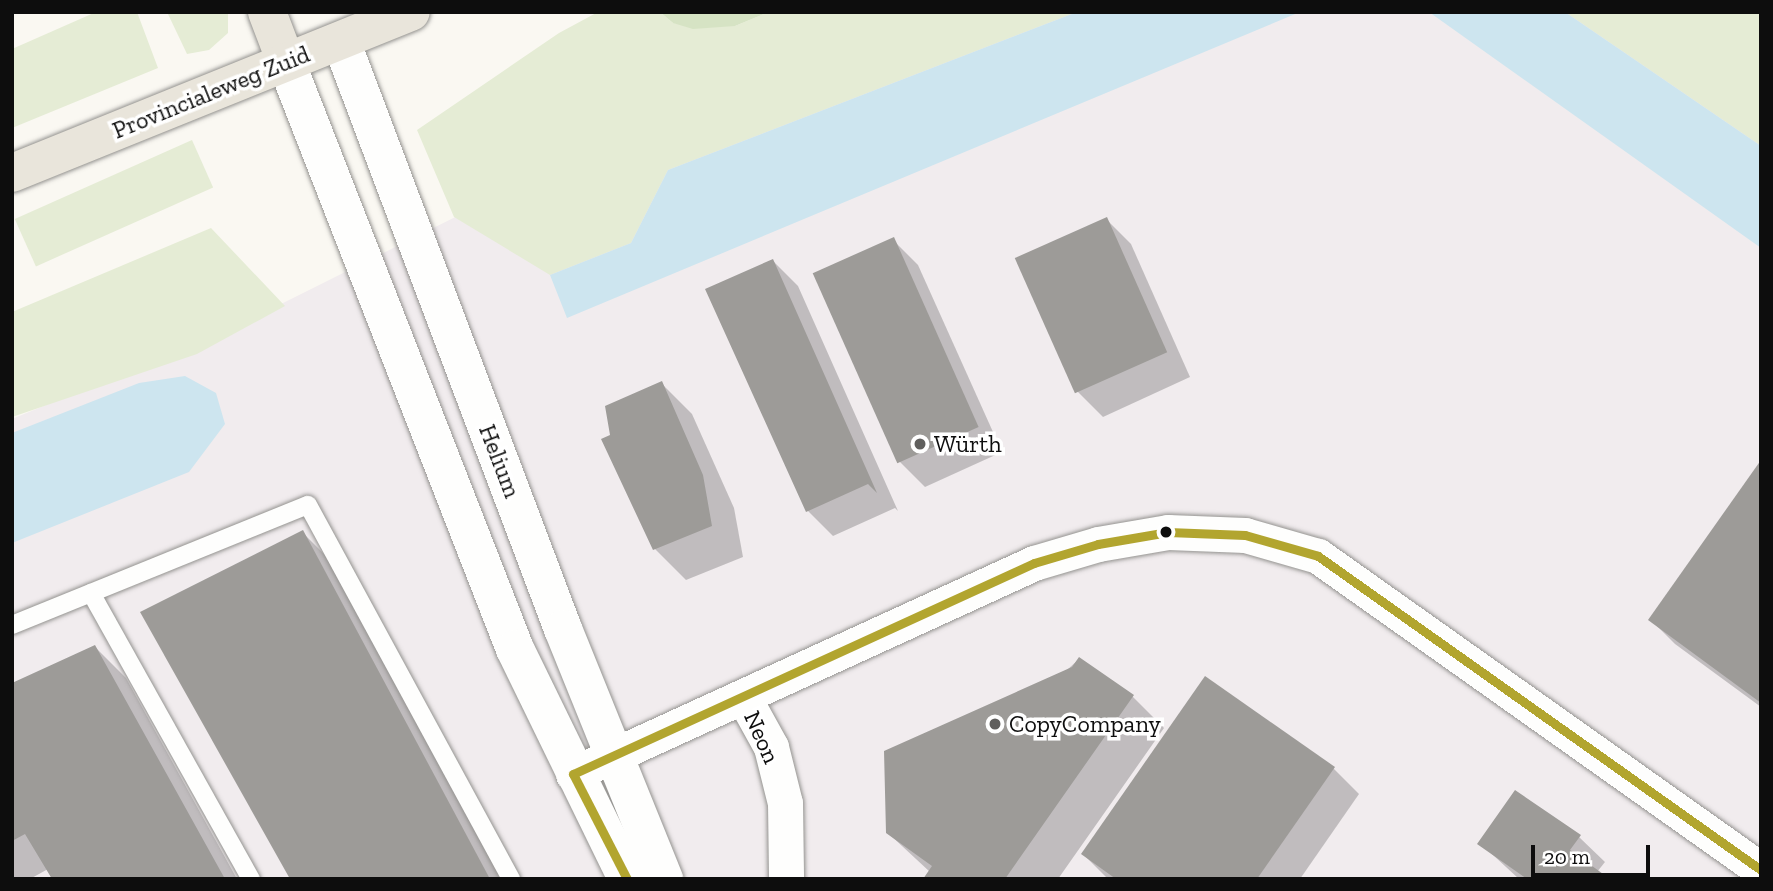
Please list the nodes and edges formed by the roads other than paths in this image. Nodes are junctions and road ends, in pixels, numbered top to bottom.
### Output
1 (267, 12) edge
2 (411, 12) edge
3 (335, 27) edge
4 (286, 62) junction
5 (12, 173) edge
6 (91, 593) junction
7 (12, 625) edge
8 (744, 698) junction
9 (614, 756) junction
10 (573, 774) junction
11 (1761, 870) edge
12 (251, 879) edge
13 (511, 879) edge
14 (628, 879) edge
15 (664, 879) edge
16 (786, 879) edge

1 - 4 main road
2 - 3 main road, Provincialeweg Zuid
3 - 4 main road, Provincialeweg Zuid
3 - 9 street, Helium
4 - 5 main road, Provincialeweg Zuid
4 - 10 street
6 - 7 lane
6 - 12 lane
6 - 13 lane
8 - 9 street, Neon
8 - 11 street
8 - 16 street, Neon
9 - 10 street, Neon
9 - 15 street, Helium
10 - 14 street

